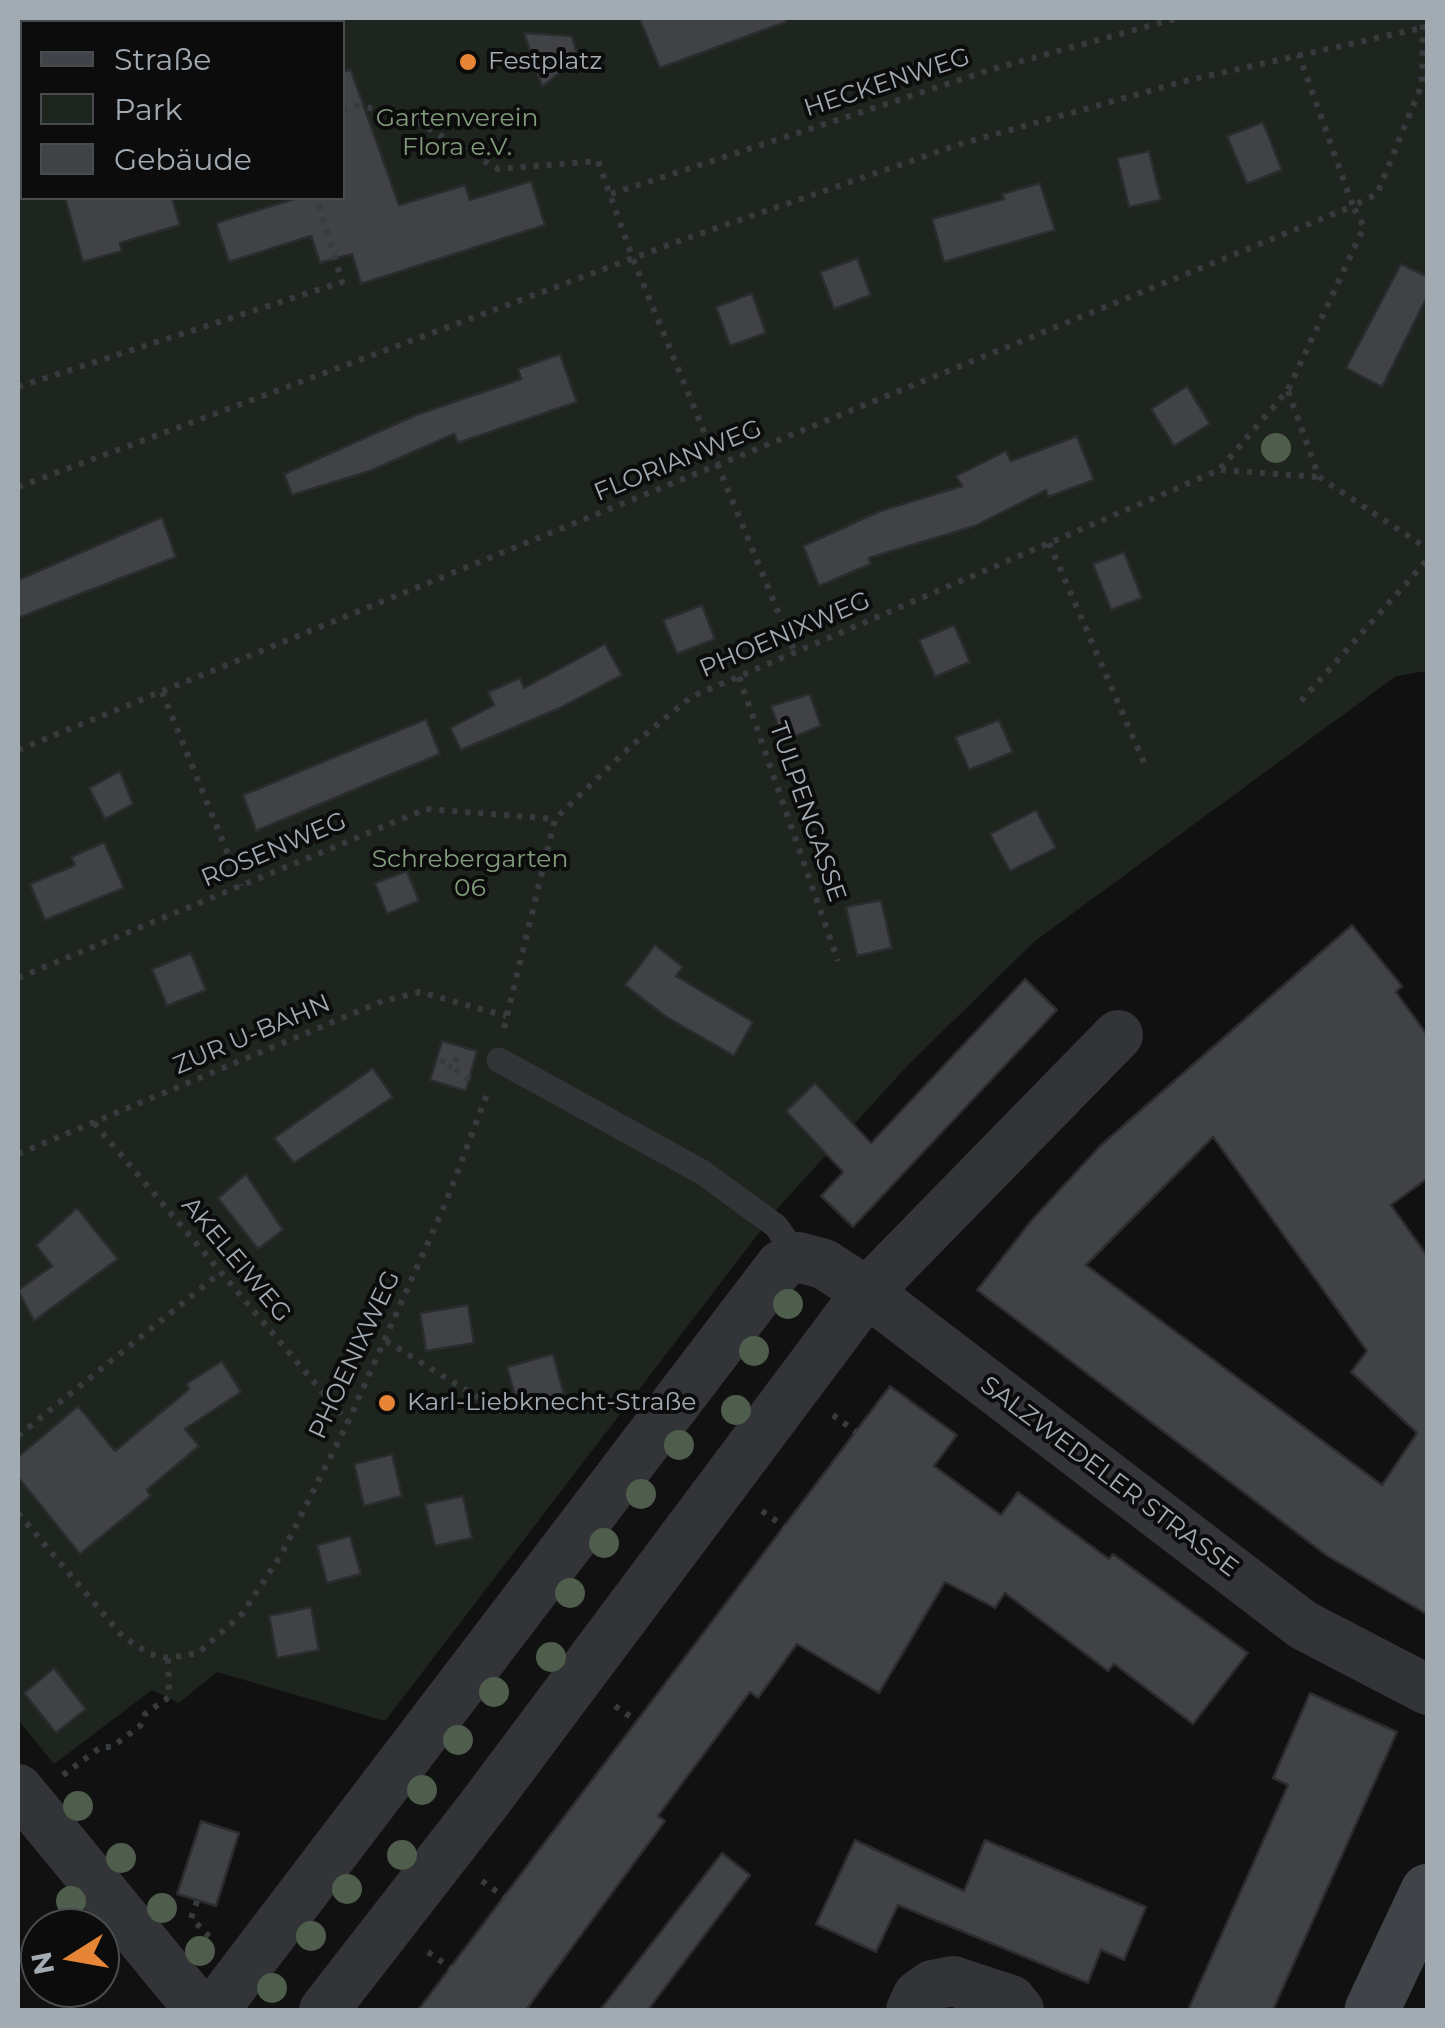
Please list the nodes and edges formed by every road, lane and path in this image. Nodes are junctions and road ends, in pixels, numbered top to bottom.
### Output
1 (1178, 18) edge
2 (1423, 18) edge
3 (1426, 27) edge
4 (1298, 55) junction
5 (345, 109) edge
6 (611, 194) junction
7 (318, 200) edge
8 (1353, 206) junction
9 (632, 259) junction
10 (18, 387) edge
11 (1288, 390) junction
12 (717, 467) junction
13 (1219, 470) junction
14 (1318, 477) junction
15 (18, 486) edge
16 (1049, 543) junction
17 (1428, 549) edge
18 (1428, 559) edge
19 (794, 653) junction
20 (739, 677) junction
21 (162, 692) junction
22 (1301, 701) dead end
23 (18, 750) edge
24 (1146, 765) dead end
25 (555, 818) junction
26 (241, 886) junction
27 (838, 961) dead end
28 (18, 978) edge
29 (506, 1016) junction
30 (1118, 1035) dead end
31 (443, 1060) dead end
32 (500, 1060) junction
33 (454, 1068) dead end
34 (94, 1123) junction
35 (18, 1154) edge
36 (798, 1258) junction
37 (220, 1273) junction
38 (867, 1292) junction
39 (386, 1340) junction
40 (821, 1406) dead end
41 (505, 1414) dead end
42 (348, 1422) junction
43 (856, 1432) dead end
44 (18, 1436) edge
45 (749, 1502) dead end
46 (18, 1513) edge
47 (785, 1527) dead end
48 (168, 1658) junction
49 (1428, 1690) edge
50 (22, 1799) edge
51 (470, 1872) dead end
52 (1428, 1891) edge
53 (506, 1898) dead end
54 (196, 1901) dead end
55 (210, 1937) dead end
56 (416, 1944) dead end
57 (451, 1968) dead end
58 (200, 2010) edge
59 (214, 2010) edge
60 (324, 2010) edge
61 (911, 2010) edge
62 (1020, 2010) edge
63 (1372, 2010) edge

1 - 6 path, HECKENWEG
2 - 3 path
3 - 4 path
3 - 8 path
4 - 8 path
4 - 9 path
5 - 6 path
6 - 9 path
7 - 10 path
8 - 11 path, PHOENIXWEG
8 - 12 path, FLORIANWEG
9 - 12 path
9 - 15 path
11 - 13 path, PHOENIXWEG
11 - 14 path
12 - 19 path
12 - 21 path, FLORIANWEG
13 - 14 path
13 - 16 path, PHOENIXWEG
14 - 17 path
16 - 19 path, PHOENIXWEG
16 - 24 path
18 - 22 path
19 - 20 path, PHOENIXWEG
20 - 25 path, PHOENIXWEG
20 - 27 path, TULPENGASSE
21 - 23 path, FLORIANWEG
21 - 26 path
25 - 26 path, ROSENWEG
25 - 29 path, PHOENIXWEG
26 - 28 path, ROSENWEG
29 - 32 path, PHOENIXWEG
29 - 34 path, ZUR U-BAHN
30 - 38 street
31 - 33 path
32 - 36 lane
32 - 39 path, PHOENIXWEG
34 - 35 path, ZUR U-BAHN
34 - 37 path, AKELEIWEG
36 - 38 street, SALZWEDELER STRASSE
36 - 59 street
37 - 42 path, AKELEIWEG
37 - 44 path
38 - 49 street, SALZWEDELER STRASSE
38 - 60 street
39 - 41 path
39 - 42 path, PHOENIXWEG
40 - 43 path
42 - 48 path, PHOENIXWEG
45 - 47 path
46 - 48 path
48 - 50 path
50 - 58 street
51 - 53 path
52 - 63 main road
54 - 55 path
56 - 57 path
61 - 62 street

